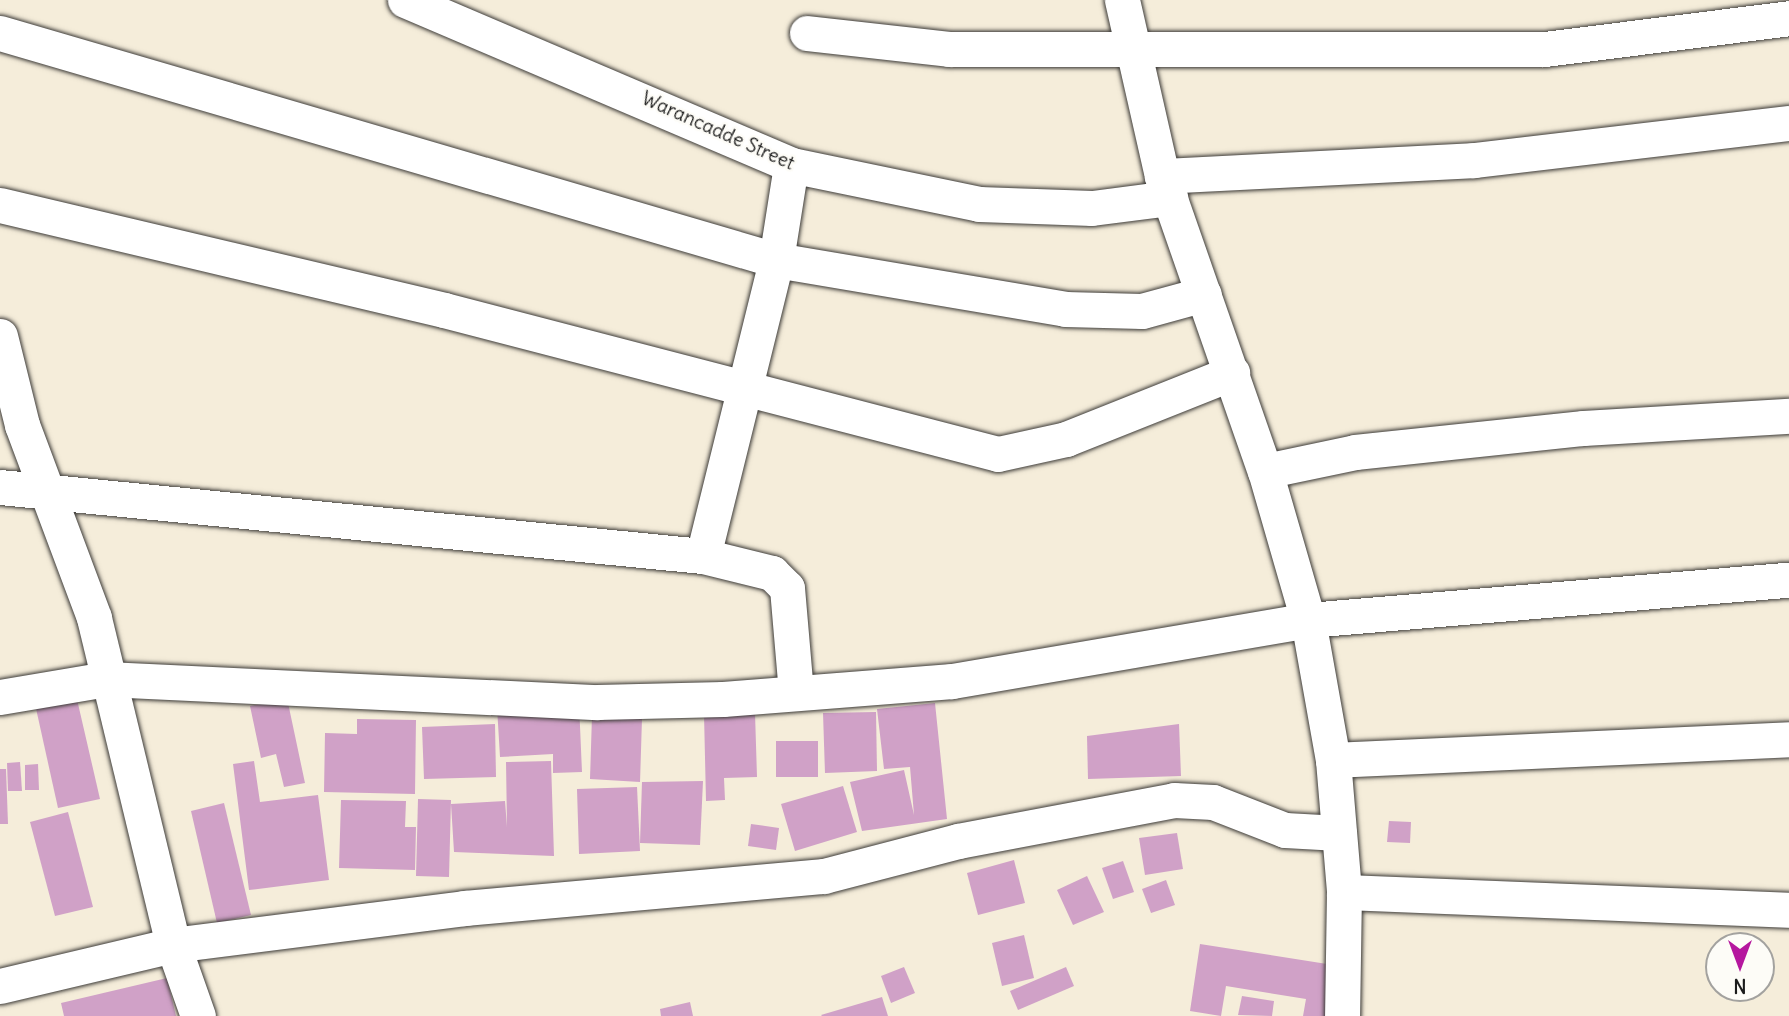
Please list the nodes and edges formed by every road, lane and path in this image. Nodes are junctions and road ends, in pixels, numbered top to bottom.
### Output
1 (405, 0) edge
2 (1122, 0) edge
3 (1789, 18) edge
4 (0, 33) edge
5 (807, 33) dead end
6 (1130, 46) junction
7 (1789, 123) edge
8 (791, 165) junction
9 (1166, 187) junction
10 (0, 205) edge
11 (776, 260) junction
12 (1204, 295) junction
13 (0, 336) edge
14 (1232, 373) junction
15 (745, 390) junction
16 (1789, 416) edge
17 (1265, 471) junction
18 (0, 487) edge
19 (48, 493) junction
20 (703, 556) junction
21 (1789, 580) edge
22 (1308, 620) junction
23 (106, 678) junction
24 (796, 693) junction
25 (0, 697) edge
26 (1789, 738) edge
27 (1334, 760) junction
28 (1339, 833) junction
29 (1344, 891) junction
30 (1789, 910) edge
31 (173, 945) junction
32 (0, 986) edge
33 (198, 1016) edge
34 (1342, 1016) edge

1 - 8 street, Warancadde Street
2 - 6 street
3 - 6 street
4 - 11 street
5 - 6 street
6 - 9 street
7 - 9 street, Warancadde Street
8 - 9 street, Warancadde Street
8 - 11 street
9 - 12 street
10 - 15 street
11 - 12 street
11 - 15 street
12 - 14 street
13 - 19 street
14 - 15 street
14 - 17 street
15 - 20 street
16 - 17 street
17 - 22 street
18 - 19 street
19 - 20 street
19 - 23 street
20 - 24 street
21 - 22 street
22 - 24 street
22 - 27 street
23 - 24 street
23 - 25 street
23 - 31 street
26 - 27 street
27 - 28 street
28 - 29 street
28 - 31 street
29 - 30 street
29 - 34 street
31 - 32 street
31 - 33 street

